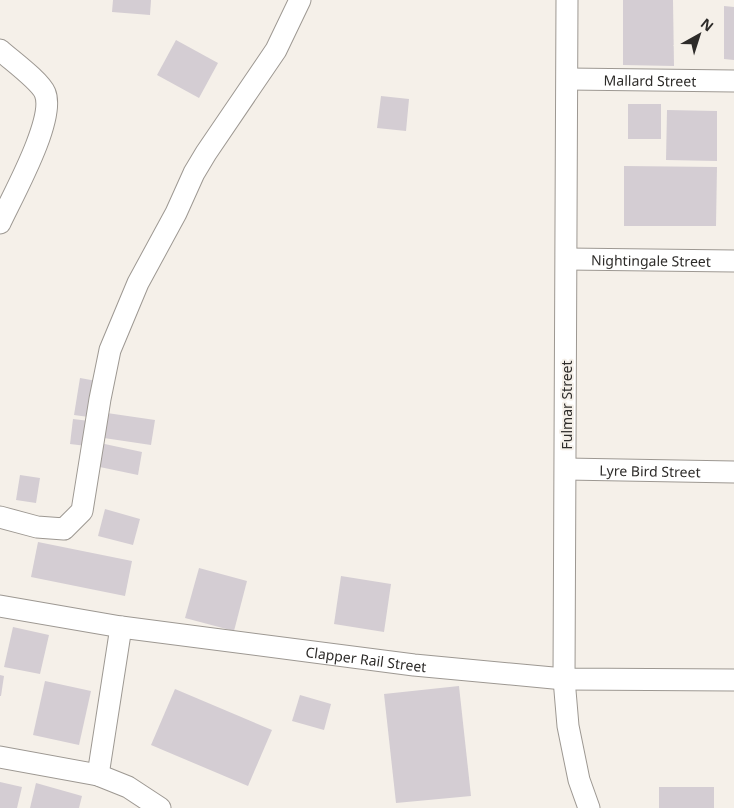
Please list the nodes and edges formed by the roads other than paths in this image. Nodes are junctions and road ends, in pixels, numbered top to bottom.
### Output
1 (300, 0) edge
2 (567, 0) edge
3 (0, 50) edge
4 (568, 79) junction
5 (734, 81) edge
6 (0, 223) edge
7 (567, 259) junction
8 (734, 261) edge
9 (566, 470) junction
10 (734, 472) edge
11 (0, 518) edge
12 (0, 606) edge
13 (121, 627) junction
14 (564, 679) junction
15 (734, 680) edge
16 (0, 757) edge
17 (98, 775) junction
18 (160, 808) edge
19 (588, 808) edge

1 - 11 street
2 - 4 street, Fulmar Street
3 - 6 street
4 - 5 street, Mallard Street
4 - 7 street, Fulmar Street
7 - 8 street, Nightingale Street
7 - 9 street, Fulmar Street
9 - 10 street, Lyre Bird Street
9 - 14 street, Fulmar Street
12 - 13 street, Clapper Rail Street
13 - 14 street, Clapper Rail Street
13 - 17 street
14 - 15 street, Clapper Rail Street
14 - 19 street, Fulmar Street
16 - 17 street
17 - 18 street

